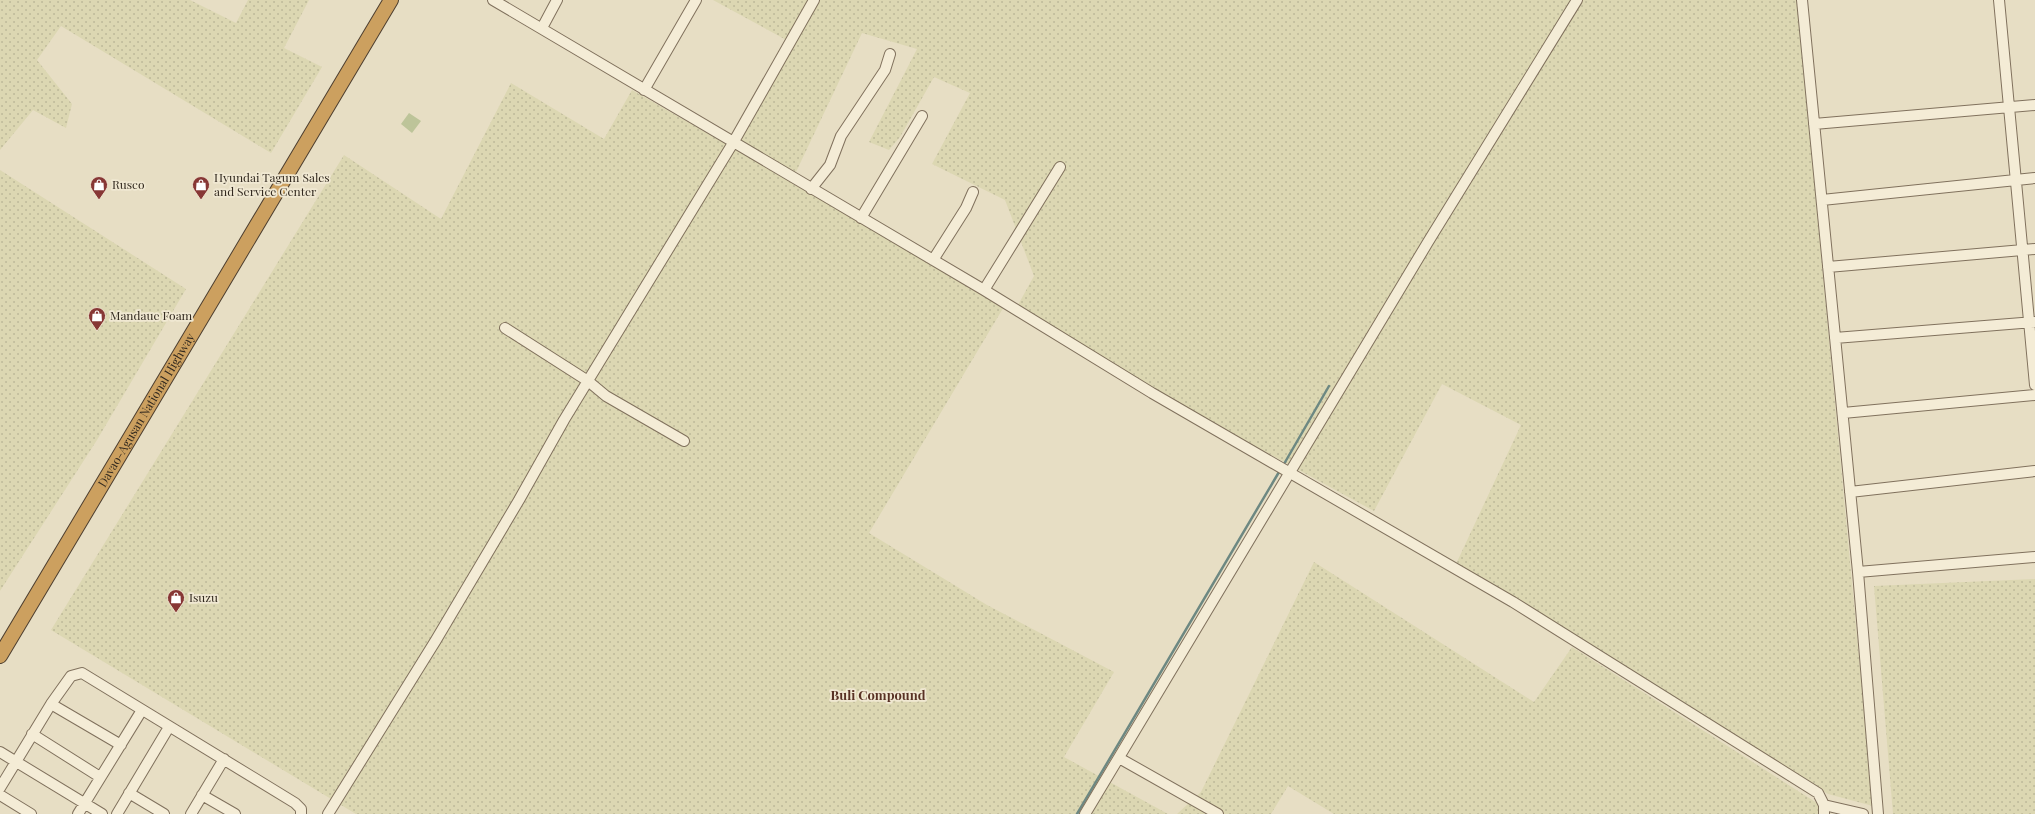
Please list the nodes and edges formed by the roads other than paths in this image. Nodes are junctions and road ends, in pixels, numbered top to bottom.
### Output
1 (391, 0) edge
2 (494, 0) edge
3 (557, 0) edge
4 (696, 0) edge
5 (814, 0) edge
6 (1577, 0) edge
7 (1802, 0) edge
8 (1999, 0) edge
9 (542, 28) junction
10 (890, 54) dead end
11 (644, 90) junction
12 (2035, 105) edge
13 (2010, 107) junction
14 (922, 116) dead end
15 (1814, 124) junction
16 (733, 143) junction
17 (1060, 167) dead end
18 (2035, 178) edge
19 (2016, 180) junction
20 (811, 189) junction
21 (973, 192) dead end
22 (1822, 200) junction
23 (861, 218) junction
24 (2035, 249) edge
25 (2023, 251) junction
26 (933, 260) junction
27 (1828, 268) junction
28 (984, 290) junction
29 (2032, 322) edge
30 (505, 328) dead end
31 (1835, 338) junction
32 (588, 381) junction
33 (2035, 385) edge
34 (2035, 395) edge
35 (1842, 413) junction
36 (684, 441) dead end
37 (2035, 471) edge
38 (1289, 473) junction
39 (1850, 492) junction
40 (2035, 557) edge
41 (1858, 572) junction
42 (0, 656) edge
43 (51, 704) junction
44 (142, 710) junction
45 (169, 726) junction
46 (32, 734) junction
47 (121, 745) junction
48 (0, 752) edge
49 (1119, 758) junction
50 (224, 759) junction
51 (15, 762) junction
52 (100, 777) junction
53 (0, 788) edge
54 (129, 793) junction
55 (0, 794) edge
56 (202, 795) junction
57 (84, 803) junction
58 (1824, 809) edge
59 (31, 814) edge
60 (78, 814) edge
61 (102, 814) edge
62 (117, 814) edge
63 (164, 814) edge
64 (191, 814) edge
65 (234, 814) edge
66 (301, 814) edge
67 (328, 814) edge
68 (1085, 814) edge
69 (1218, 814) edge
70 (1863, 814) edge
71 (1878, 814) edge

1 - 42 highway, Davao-Agusan National Highway
2 - 9 street
3 - 9 street
4 - 11 street
5 - 16 street
6 - 38 street
7 - 15 street
8 - 13 street
9 - 11 street
10 - 20 street
11 - 16 street
12 - 13 street
13 - 15 street
13 - 19 street
14 - 23 street
15 - 22 street
16 - 20 street
16 - 32 street
17 - 28 street
18 - 19 street
19 - 22 street
19 - 25 street
20 - 23 street
21 - 26 street
22 - 27 street
23 - 26 street
24 - 25 street
25 - 27 street
25 - 29 street
26 - 28 street
27 - 31 street
28 - 38 street
29 - 31 street
29 - 33 street
30 - 32 street
31 - 35 street
32 - 36 street
32 - 67 street
34 - 35 street
35 - 39 street
37 - 39 street
38 - 49 street
38 - 58 street
39 - 41 street
40 - 41 street
41 - 71 street
43 - 44 street
43 - 46 street
43 - 47 street
44 - 45 street
44 - 47 street
45 - 50 street
45 - 54 street
46 - 51 street
46 - 52 street
47 - 52 street
48 - 51 street
49 - 68 street
49 - 69 street
50 - 56 street
50 - 66 street
51 - 53 street
51 - 57 street
52 - 57 street
54 - 62 street
54 - 63 street
55 - 59 street
56 - 64 street
56 - 65 street
57 - 60 street
57 - 61 street
58 - 70 street

